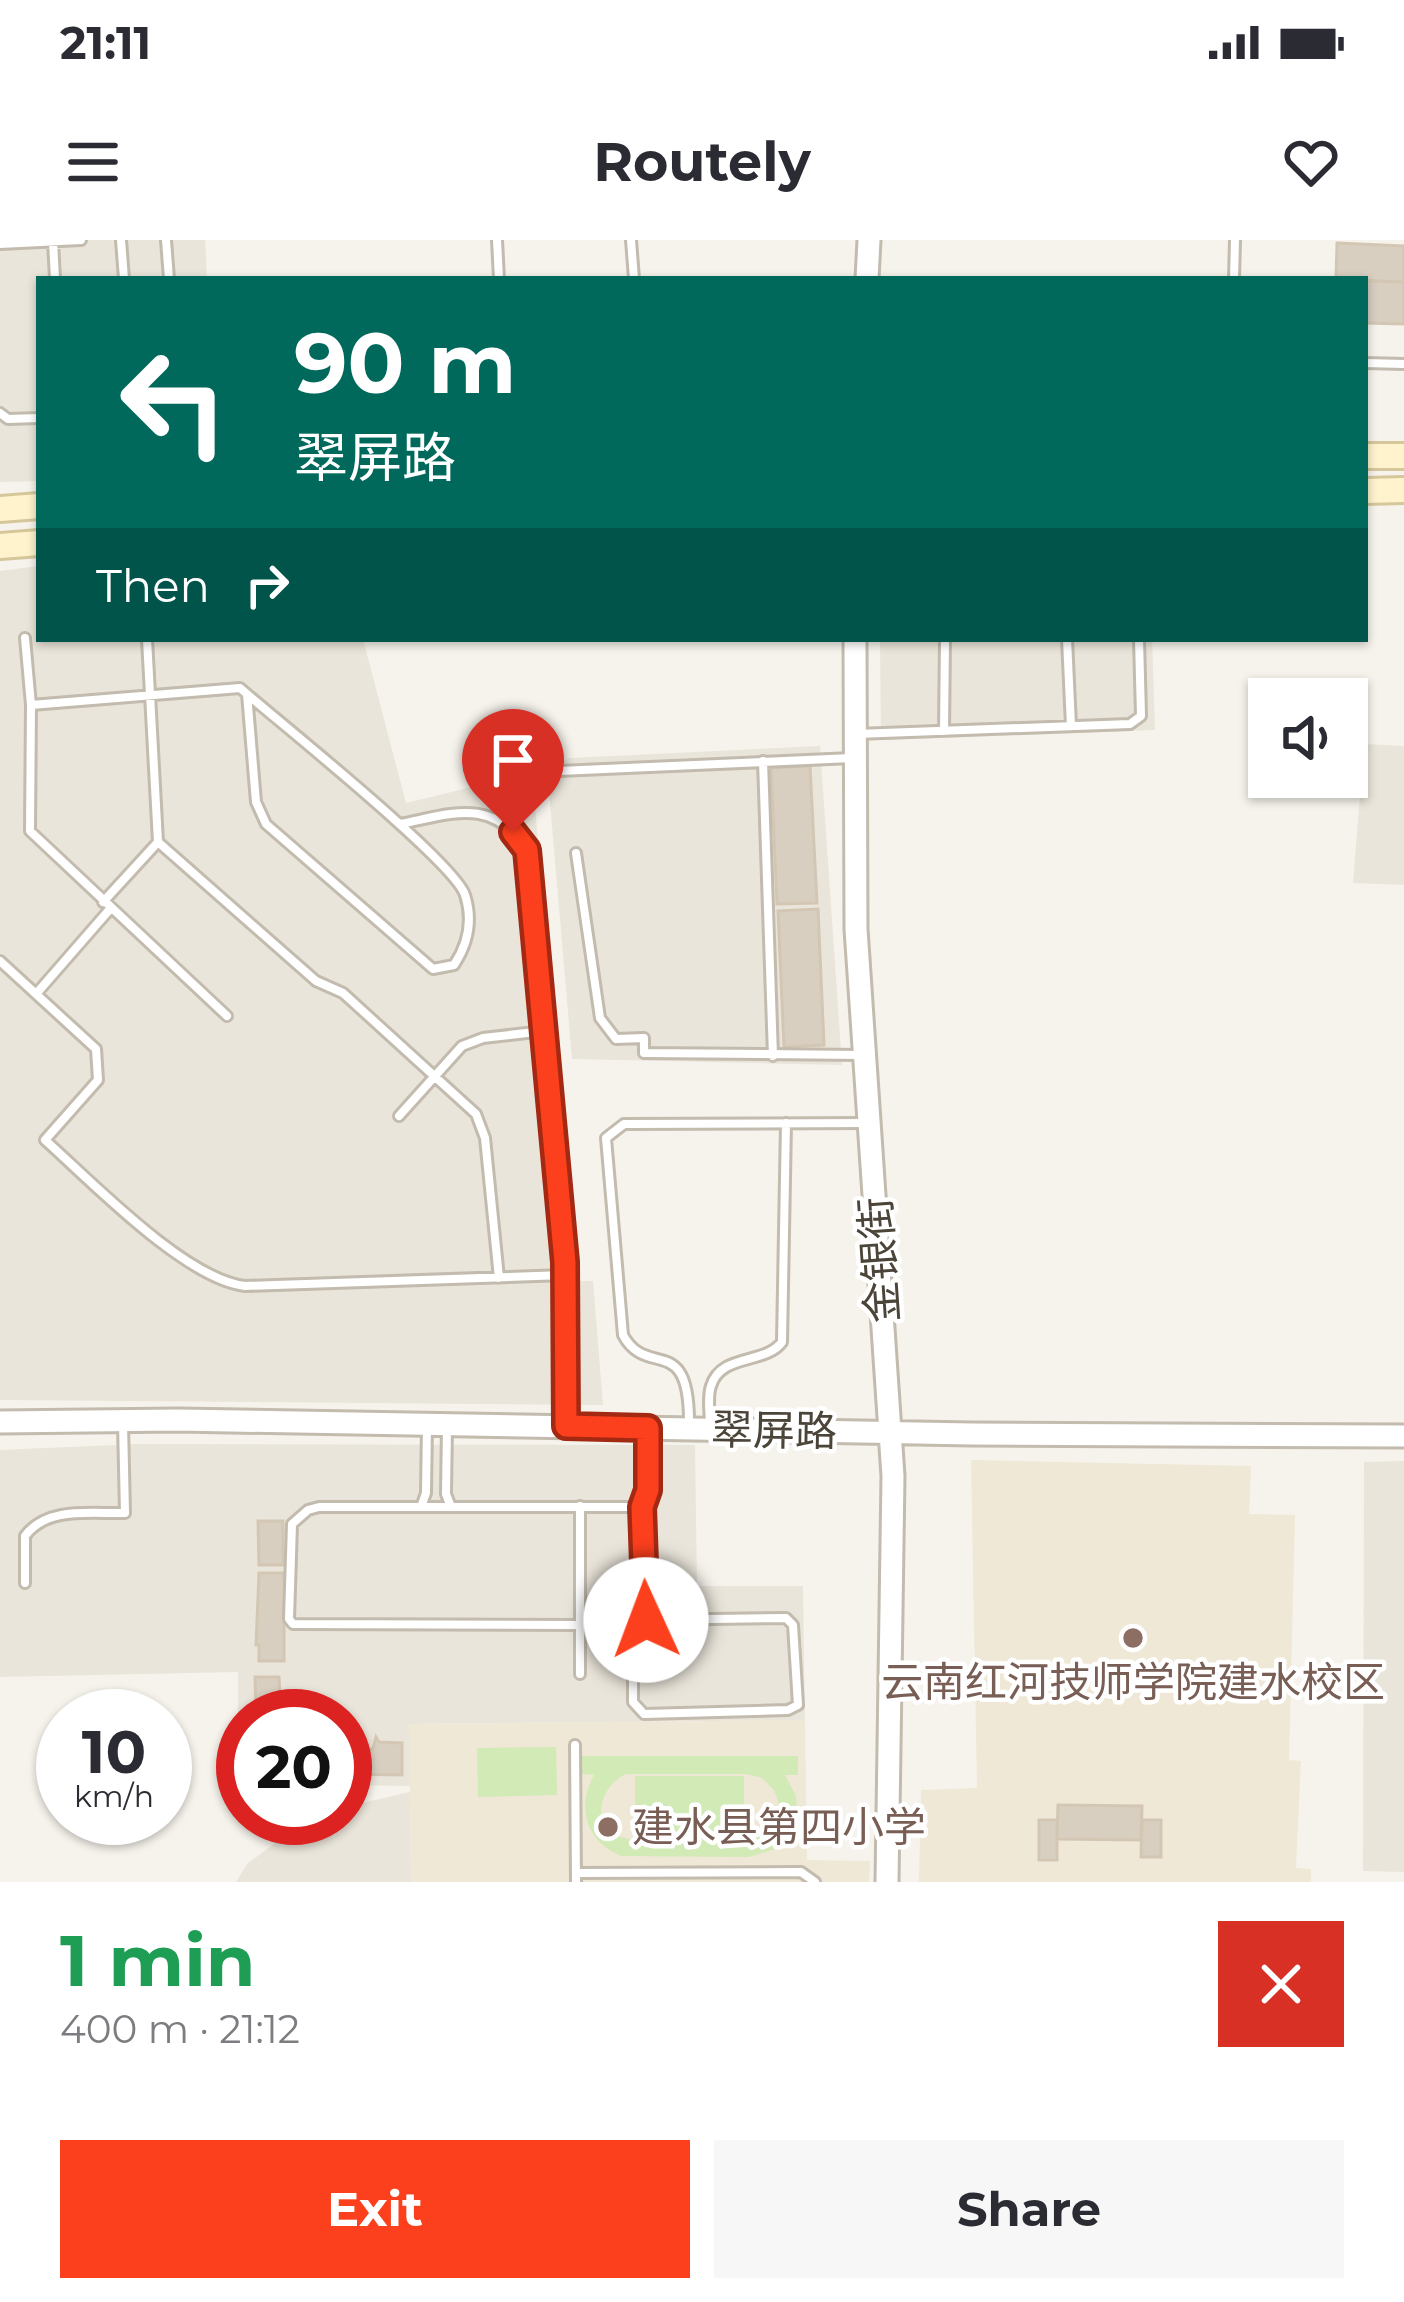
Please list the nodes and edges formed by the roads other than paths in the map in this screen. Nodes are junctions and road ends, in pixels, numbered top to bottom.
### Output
1 (81, 240) edge
2 (122, 240) edge
3 (166, 240) edge
4 (497, 240) edge
5 (631, 240) edge
6 (869, 240) edge
7 (1235, 240) edge
8 (53, 242) edge
9 (0, 244) edge
10 (55, 276) edge
11 (124, 276) edge
12 (169, 276) edge
13 (500, 276) edge
14 (634, 276) edge
15 (867, 276) edge
16 (1234, 276) edge
17 (1368, 363) edge
18 (1404, 364) edge
19 (0, 413) edge
20 (36, 418) edge
21 (1404, 456) edge
22 (1368, 457) edge
23 (1368, 490) edge
24 (1404, 490) edge
25 (36, 506) edge
26 (0, 508) edge
27 (36, 543) edge
28 (0, 546) edge
29 (25, 638) dead end
30 (147, 642) edge
31 (855, 642) edge
32 (945, 642) edge
33 (1067, 642) edge
34 (1139, 642) edge
35 (150, 694) junction
36 (247, 694) junction
37 (32, 705) junction
38 (1071, 726) junction
39 (944, 731) junction
40 (854, 734) junction
41 (854, 758) junction
42 (763, 760) junction
43 (560, 771) dead end
44 (398, 824) junction
45 (158, 842) junction
46 (576, 854) dead end
47 (106, 906) junction
48 (0, 961) edge
49 (36, 994) junction
50 (226, 1016) dead end
51 (544, 1031) junction
52 (865, 1055) junction
53 (773, 1056) junction
54 (435, 1076) junction
55 (399, 1116) dead end
56 (786, 1123) junction
57 (869, 1123) junction
58 (565, 1275) junction
59 (499, 1278) junction
60 (123, 1420) junction
61 (0, 1422) edge
62 (437, 1424) junction
63 (566, 1426) junction
64 (648, 1428) junction
65 (700, 1429) junction
66 (891, 1432) junction
67 (1404, 1436) edge
68 (580, 1506) junction
69 (422, 1507) junction
70 (451, 1507) junction
71 (642, 1507) junction
72 (26, 1582) dead end
73 (646, 1620) junction
74 (580, 1625) junction
75 (580, 1674) dead end
76 (575, 1745) dead end
77 (576, 1877) edge
78 (815, 1882) edge
79 (887, 1882) edge

1 - 8 lane
2 - 11 lane
3 - 12 lane
4 - 13 lane
5 - 14 lane
6 - 15 street
7 - 16 lane
8 - 9 lane
8 - 10 lane
17 - 18 lane
19 - 20 lane
21 - 22 main road
23 - 24 main road
25 - 26 main road
27 - 28 main road
29 - 37 lane
30 - 35 lane
31 - 40 street, 金银街
32 - 39 lane
33 - 38 lane
34 - 38 lane
35 - 36 lane
35 - 37 lane
35 - 45 lane
36 - 44 lane
36 - 44 lane
37 - 47 lane
38 - 39 lane
39 - 40 lane
40 - 41 street, 金银街
41 - 42 lane
41 - 52 street, 金银街
42 - 43 lane
42 - 53 lane
44 - 51 lane
45 - 47 lane
45 - 54 lane
46 - 53 lane
47 - 49 lane
47 - 50 lane
48 - 49 lane
49 - 59 lane
51 - 54 lane
51 - 58 lane
52 - 53 lane
52 - 57 street, 金银街
54 - 55 lane
54 - 59 lane
56 - 57 lane
56 - 65 lane
56 - 65 lane
57 - 66 street, 金银街
58 - 59 lane
58 - 63 lane
60 - 61 street, 翠屏路
60 - 62 street, 翠屏路
60 - 72 lane
62 - 63 street, 翠屏路
62 - 69 lane
62 - 70 lane
63 - 64 street, 翠屏路
64 - 65 street, 翠屏路
64 - 71 lane
65 - 66 street, 翠屏路
66 - 67 street, 翠屏路
66 - 79 street, 金银街
68 - 70 lane
68 - 71 lane
68 - 74 lane
69 - 70 lane
69 - 74 lane
71 - 73 lane
73 - 73 lane
74 - 75 lane
76 - 77 lane
77 - 78 lane

